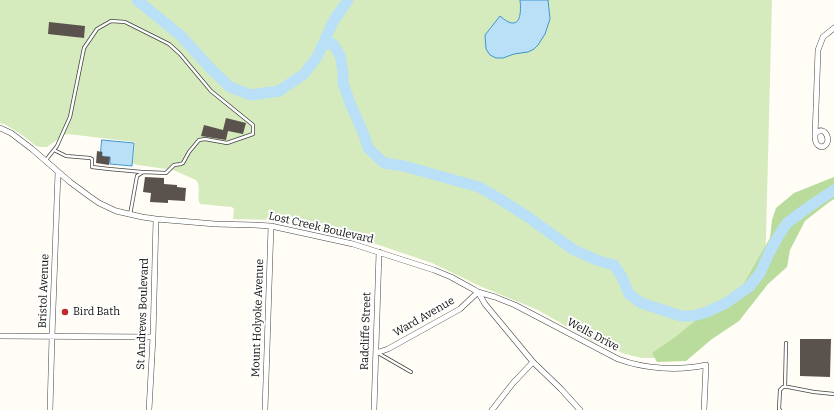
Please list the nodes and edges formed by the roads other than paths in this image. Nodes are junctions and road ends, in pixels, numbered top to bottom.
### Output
1 (834, 28) edge
2 (0, 128) edge
3 (815, 134) dead end
4 (54, 150) junction
5 (46, 161) junction
6 (58, 172) junction
7 (143, 172) junction
8 (130, 215) junction
9 (156, 219) junction
10 (271, 226) junction
11 (379, 252) junction
12 (478, 292) junction
13 (0, 336) edge
14 (52, 336) junction
15 (152, 337) junction
16 (786, 343) dead end
17 (377, 353) junction
18 (533, 362) junction
19 (411, 372) dead end
20 (785, 387) junction
21 (834, 394) edge
22 (50, 410) edge
23 (149, 410) edge
24 (265, 410) edge
25 (374, 410) edge
26 (492, 410) edge
27 (580, 410) edge
28 (704, 410) edge
29 (780, 410) edge

1 - 3 street
2 - 5 street, Lost Creek Boulevard
4 - 5 lane
4 - 7 lane
4 - 7 lane
5 - 6 street, Lost Creek Boulevard
6 - 8 street, Lost Creek Boulevard
6 - 14 street, Bristol Avenue
7 - 8 lane
8 - 9 street, Lost Creek Boulevard
9 - 10 street, Lost Creek Boulevard
9 - 15 street, St Andrews Boulevard
10 - 11 street, Lost Creek Boulevard
10 - 24 street, Mount Holyoke Avenue
11 - 12 street, Lost Creek Boulevard
11 - 17 street, Radcliffe Street
12 - 17 street, Ward Avenue
12 - 18 street, Lost Creek Boulevard
12 - 28 street, Wells Drive
13 - 14 street
14 - 15 street
14 - 22 street, Bristol Avenue
15 - 23 street, St Andrews Boulevard
16 - 20 lane
17 - 19 lane
17 - 25 street, Radcliffe Street
18 - 26 street
18 - 27 street, Lost Creek Boulevard
20 - 21 lane
20 - 29 lane

